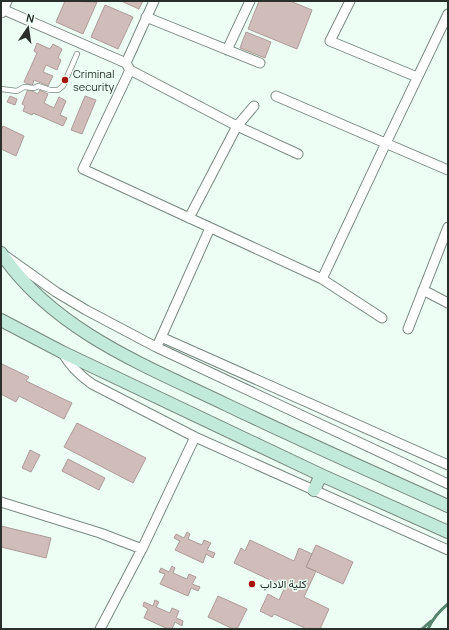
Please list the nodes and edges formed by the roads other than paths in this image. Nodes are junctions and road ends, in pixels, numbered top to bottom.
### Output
1 (154, 1) edge
2 (250, 1) edge
3 (348, 2) edge
4 (3, 7) edge
5 (448, 14) edge
6 (146, 17) junction
7 (227, 50) junction
8 (77, 54) dead end
9 (260, 64) dead end
10 (128, 67) junction
11 (418, 77) junction
12 (1, 90) edge
13 (276, 96) dead end
14 (254, 106) dead end
15 (237, 126) junction
16 (386, 143) junction
17 (298, 154) dead end
18 (448, 170) edge
19 (189, 218) junction
20 (448, 226) edge
21 (210, 228) junction
22 (1, 253) edge
23 (322, 279) junction
24 (423, 290) junction
25 (448, 303) edge
26 (382, 318) dead end
27 (1, 320) edge
28 (408, 329) dead end
29 (161, 337) junction
30 (156, 347) junction
31 (62, 352) junction
32 (196, 437) junction
33 (448, 465) edge
34 (322, 475) junction
35 (448, 484) edge
36 (314, 490) junction
37 (1, 502) edge
38 (448, 506) edge
39 (448, 532) edge
40 (142, 549) junction
41 (448, 550) edge
42 (100, 629) edge

1 - 6 street
2 - 7 street
3 - 11 street
4 - 10 street
5 - 11 street
6 - 7 street
6 - 10 street
7 - 9 street
8 - 12 lane
10 - 15 street
10 - 19 street
11 - 16 street
13 - 16 street
14 - 15 street
15 - 17 street
15 - 19 street
16 - 18 street
16 - 23 street
19 - 21 street
20 - 24 street
21 - 23 street
21 - 29 street
22 - 30 street
22 - 38 main road
23 - 26 street
24 - 25 street
24 - 28 street
27 - 31 main road
29 - 30 street
29 - 33 street
30 - 35 street
31 - 32 street
31 - 34 main road
32 - 36 street
32 - 40 street
34 - 36 main road
34 - 39 main road
36 - 41 street
37 - 40 street
40 - 42 street

